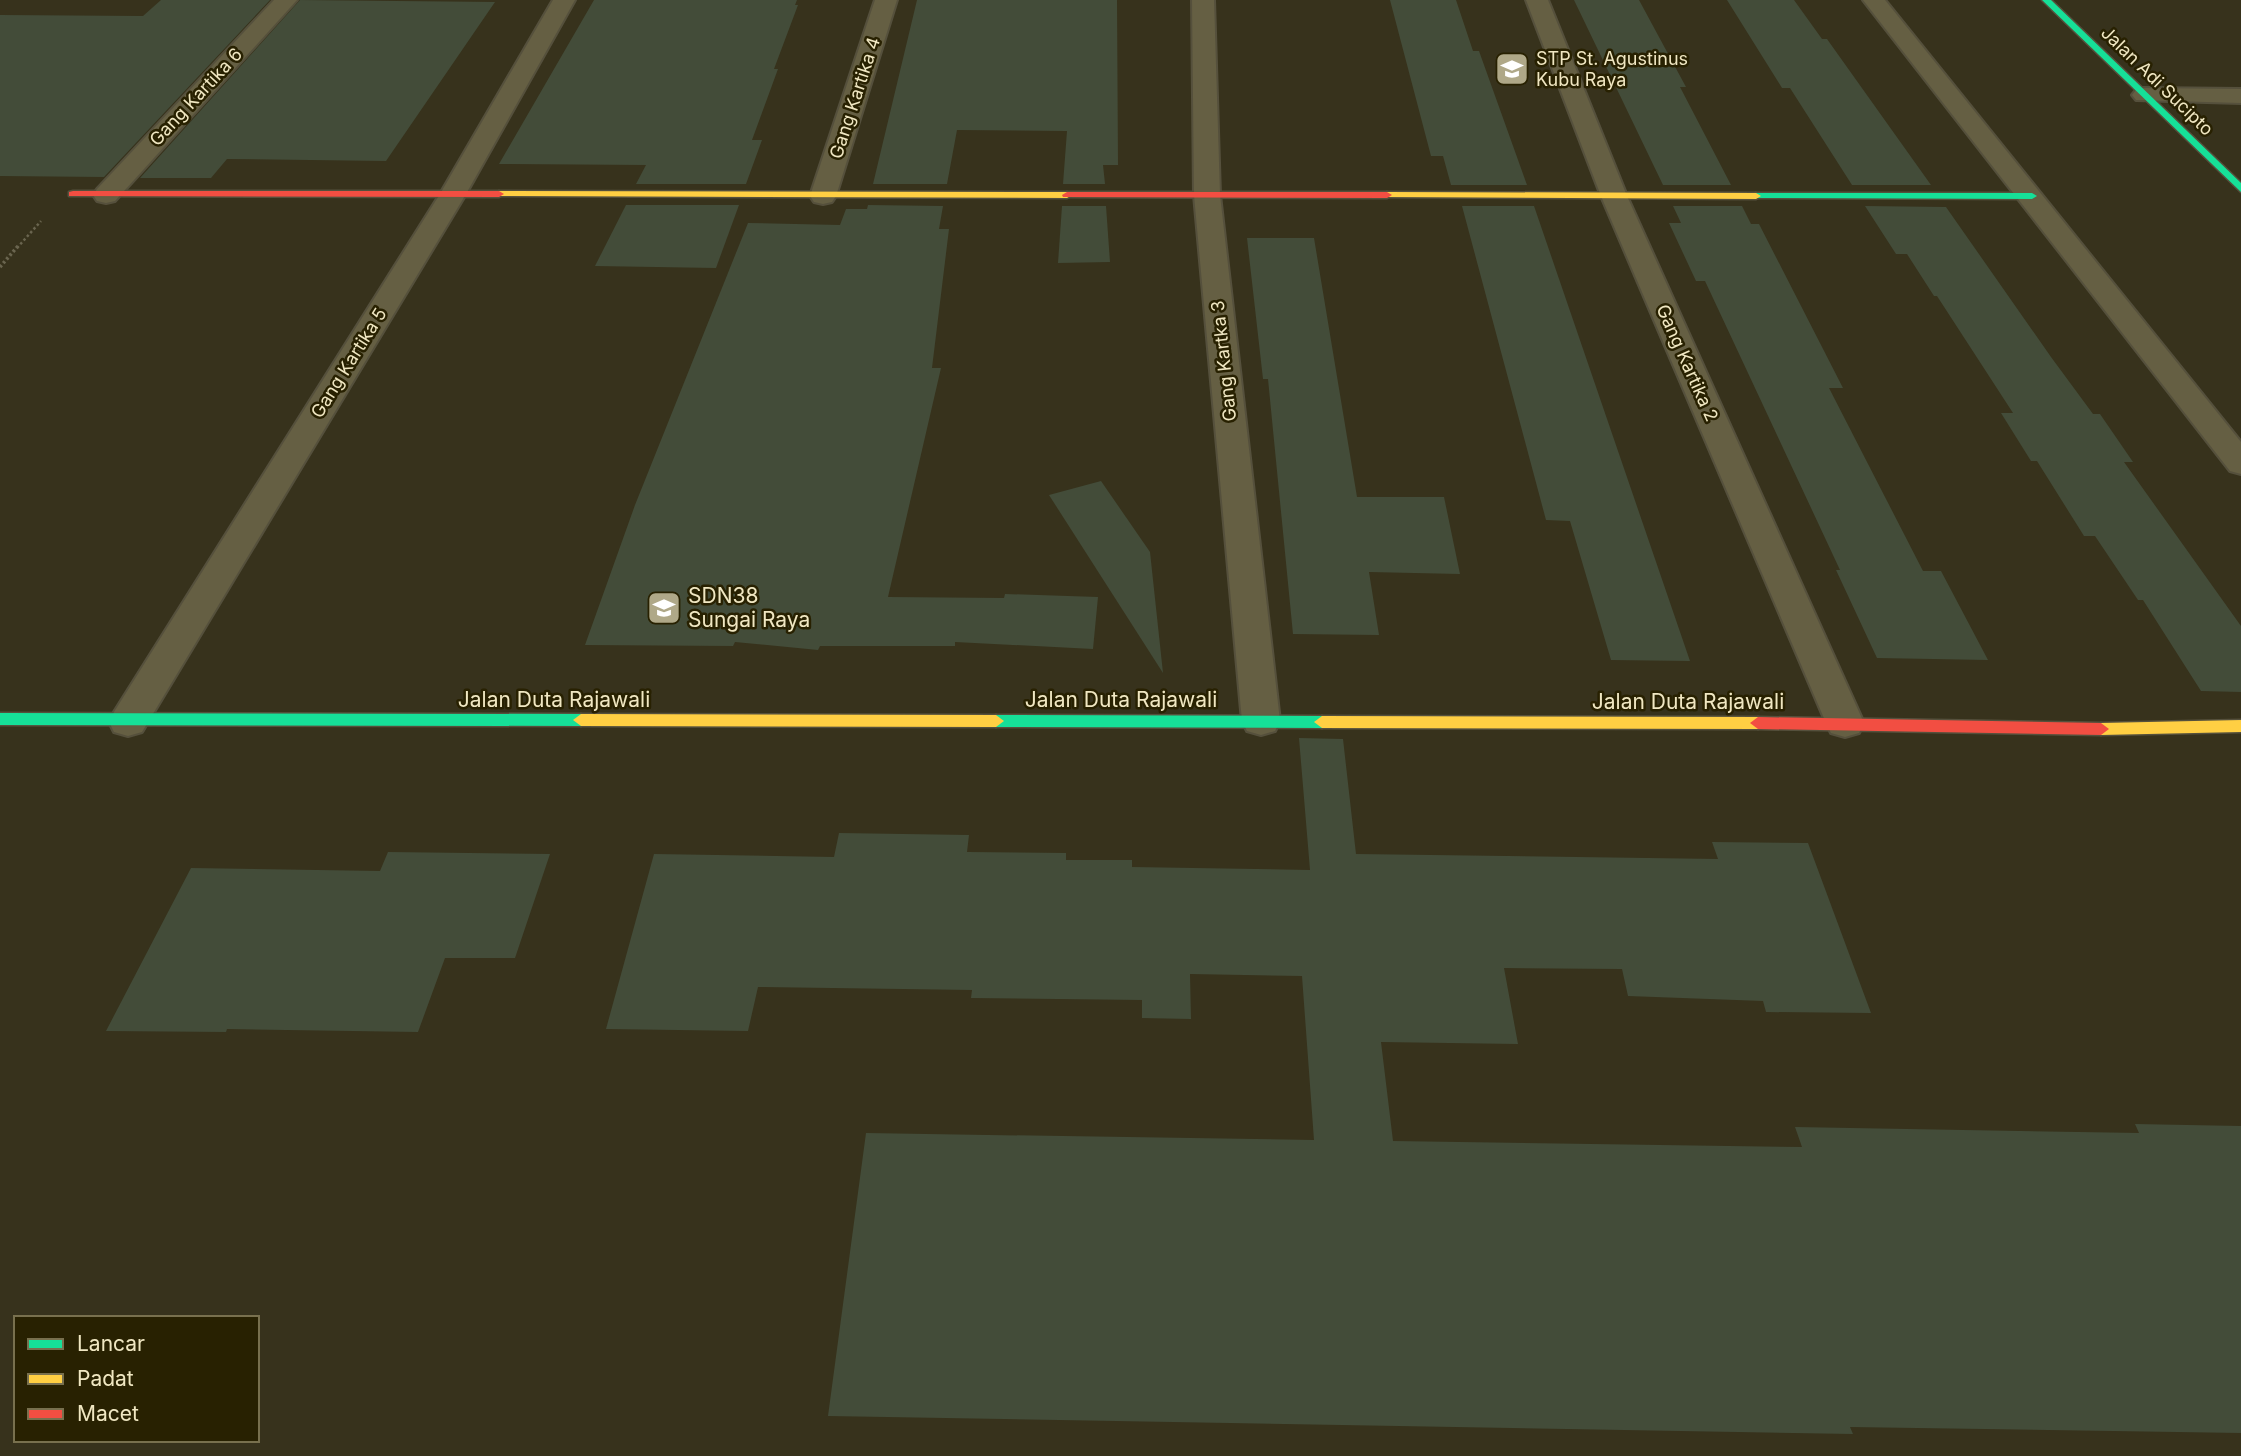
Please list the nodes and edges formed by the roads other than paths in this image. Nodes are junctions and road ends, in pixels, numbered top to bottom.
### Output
1 (286, 0) edge
2 (564, 0) edge
3 (886, 0) edge
4 (1203, 0) edge
5 (1537, 0) edge
6 (1874, 0) edge
7 (2046, 0) edge
8 (2144, 95) junction
9 (2241, 96) edge
10 (2241, 189) edge
11 (73, 194) road end
12 (453, 194) junction
13 (106, 195) junction
14 (1207, 195) junction
15 (824, 196) junction
16 (1614, 196) junction
17 (2032, 196) junction
18 (2241, 464) edge
19 (0, 719) edge
20 (1261, 721) junction
21 (128, 722) junction
22 (1846, 723) junction
23 (2241, 726) edge

1 - 13 street, Gang Kartika 6
2 - 12 street, Gang Kartika 5
3 - 15 street, Gang Kartika 4
4 - 14 street, Gang Kartka 3
5 - 16 street, Gang Kartika 2
6 - 17 street
7 - 8 street, Jalan Adi Sucipto
8 - 9 street
8 - 10 street, Jalan Adi Sucipto
11 - 13 street
12 - 13 street
12 - 15 street
12 - 21 street, Gang Kartika 5
14 - 15 street
14 - 16 street
14 - 20 street, Gang Kartka 3
16 - 17 street
16 - 22 street, Gang Kartika 2
17 - 18 street
19 - 21 street, Jalan Duta Rajawali
20 - 21 street, Jalan Duta Rajawali
20 - 22 street, Jalan Duta Rajawali
22 - 23 street, Jalan Duta Rajawali

